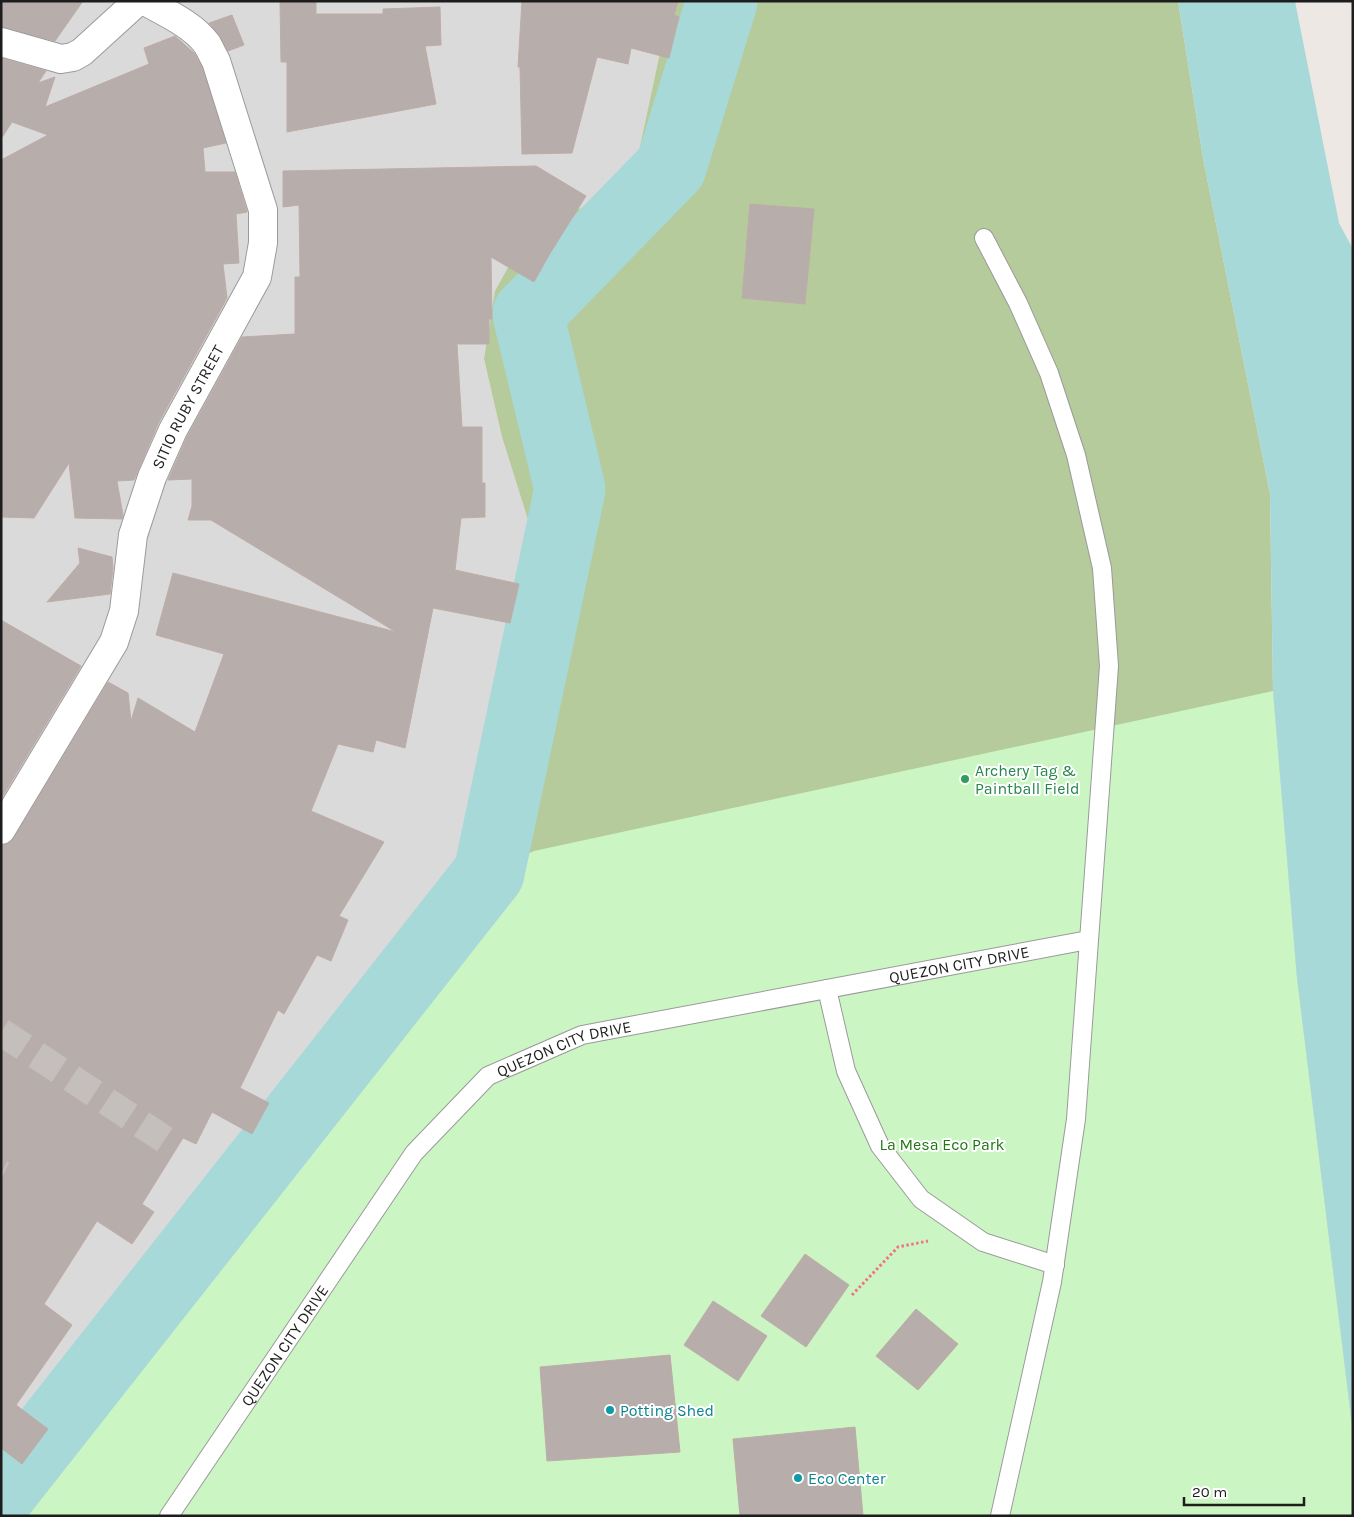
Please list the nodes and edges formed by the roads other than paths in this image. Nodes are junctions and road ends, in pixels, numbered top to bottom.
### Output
1 (138, 1) edge
2 (145, 1) edge
3 (1, 42) edge
4 (984, 238) dead end
5 (1, 830) edge
6 (1088, 940) junction
7 (827, 989) junction
8 (1054, 1265) junction
9 (169, 1516) edge
10 (1000, 1516) edge

1 - 3 street
2 - 5 street, SITIO RUBY STREET
4 - 6 lane
6 - 7 lane, QUEZON CITY DRIVE
6 - 8 lane
7 - 8 lane
7 - 9 lane, QUEZON CITY DRIVE
8 - 10 lane

